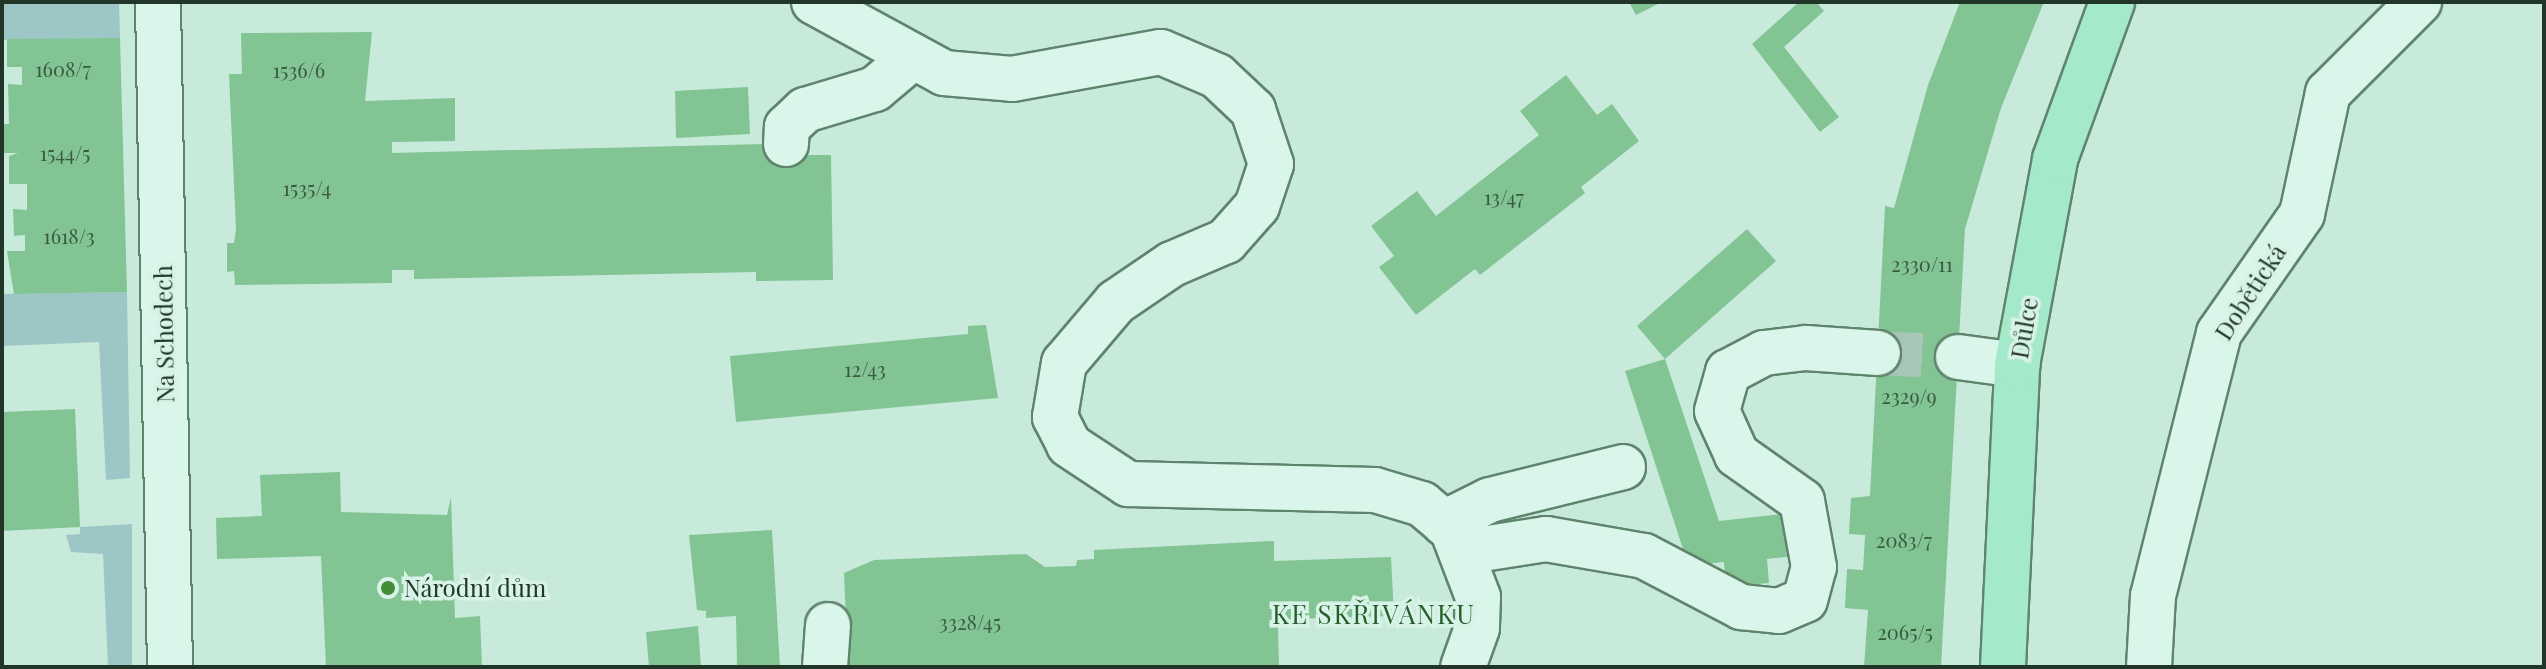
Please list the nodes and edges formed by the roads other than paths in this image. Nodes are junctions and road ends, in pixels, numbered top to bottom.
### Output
1 (158, 2) edge
2 (814, 2) edge
3 (2112, 2) edge
4 (2419, 2) edge
5 (913, 57) junction
6 (786, 144) dead end
7 (1878, 353) tunnel mouth
8 (1958, 357) tunnel mouth
9 (2017, 365) junction
10 (1623, 467) dead end
11 (1453, 538) junction
12 (170, 667) edge
13 (1463, 667) edge
14 (2003, 667) edge
15 (2149, 667) edge

1 - 12 street, Na Schodech
2 - 5 street
3 - 9 main road, Důlce
4 - 15 street, Dobětická
5 - 6 street
5 - 11 street
7 - 11 street
8 - 9 street
9 - 14 main road, Důlce
10 - 11 street
11 - 13 street

